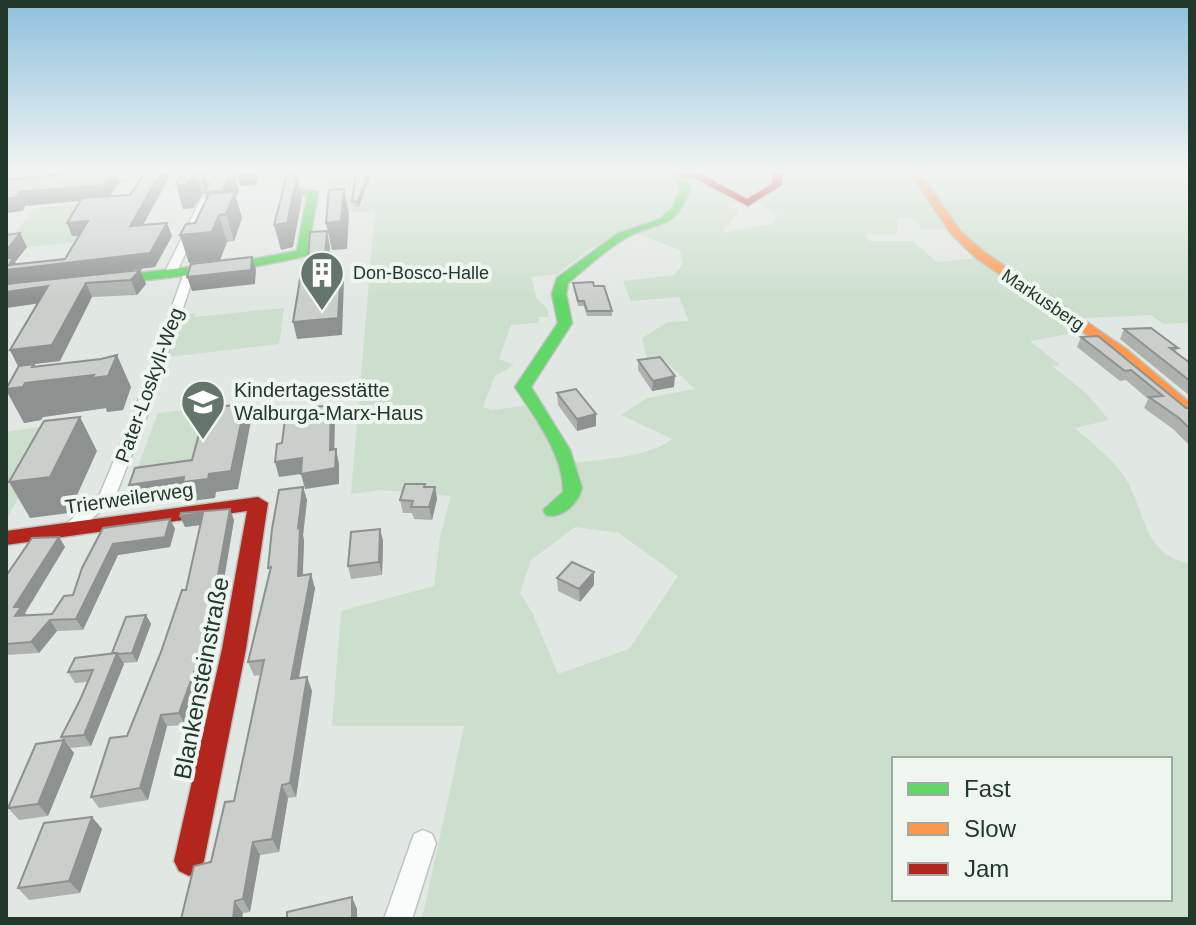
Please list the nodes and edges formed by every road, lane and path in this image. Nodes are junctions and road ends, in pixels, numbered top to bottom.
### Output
1 (200, 214) edge
2 (309, 214) edge
3 (672, 214) edge
4 (943, 214) edge
5 (180, 273) junction
6 (96, 282) edge
7 (1190, 411) edge
8 (258, 503) joint
9 (553, 510) dead end
10 (71, 529) junction
11 (9, 542) edge
12 (423, 843) dead end
13 (189, 861) dead end
14 (398, 919) edge

1 - 5 street, Pater-Loskyll-Weg
2 - 5 street
3 - 9 street
4 - 7 street, Markusberg
5 - 6 street
5 - 10 street, Pater-Loskyll-Weg
8 - 10 street, Trierweilerweg
8 - 13 street, Blankensteinstraße
10 - 11 street, Trierweilerweg
12 - 14 street

